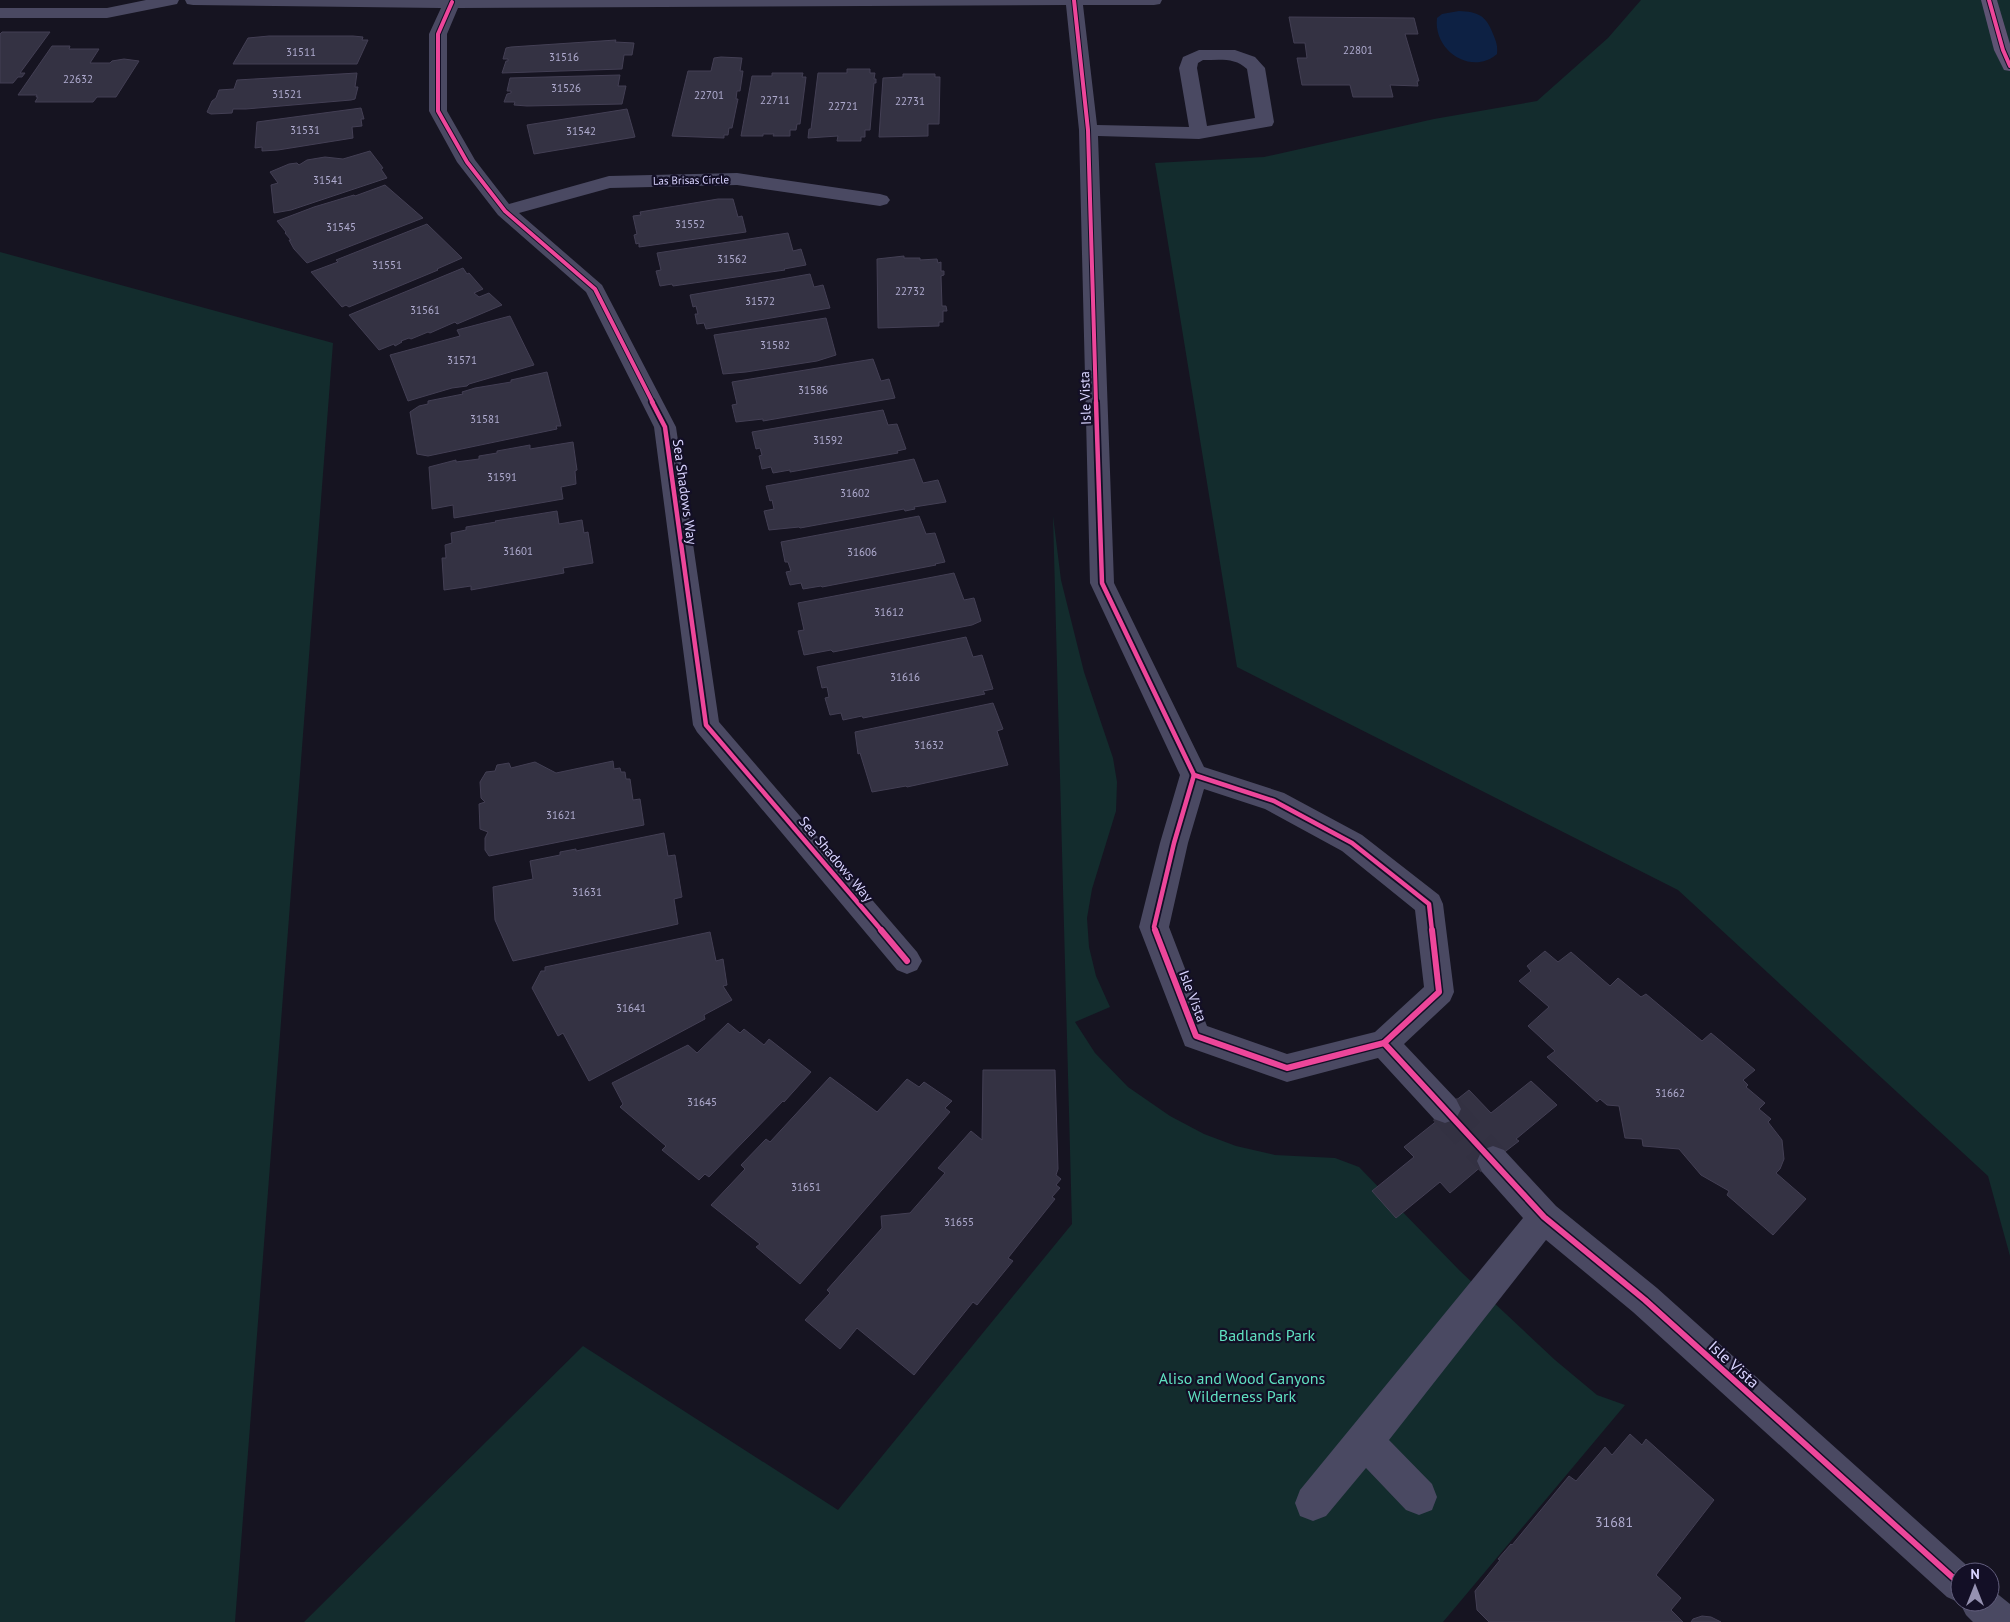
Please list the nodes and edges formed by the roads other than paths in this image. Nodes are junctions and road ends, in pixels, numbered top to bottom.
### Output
1 (171, 0) edge
2 (193, 0) edge
3 (1154, 0) edge
4 (1989, 0) edge
5 (1074, 1) edge
6 (418, 2) edge
7 (452, 2) junction
8 (0, 13) edge
9 (2010, 66) edge
10 (1088, 130) junction
11 (1199, 133) junction
12 (880, 200) dead end
13 (505, 211) junction
14 (1194, 775) junction
15 (907, 961) dead end
16 (1384, 1043) junction
17 (1445, 1109) tunnel mouth
18 (1493, 1161) tunnel mouth
19 (1544, 1217) junction
20 (1365, 1441) junction
21 (1419, 1497) dead end
22 (1313, 1502) dead end
23 (1950, 1575) edge
24 (1990, 1612) edge
25 (2002, 1622) edge

1 - 8 street
2 - 6 street
3 - 5 street
4 - 9 main road
5 - 7 street
5 - 10 street, Isle Vista
6 - 7 street
7 - 13 street, Sea Shadows Way
10 - 11 street
10 - 14 street, Isle Vista
11 - 11 street
12 - 13 street, Las Brisas Circle
13 - 15 street, Sea Shadows Way
14 - 16 street, Isle Vista
14 - 16 street, Isle Vista
16 - 17 street
18 - 19 street, Isle Vista
19 - 20 street
19 - 23 street, Isle Vista
20 - 21 street
20 - 22 street
24 - 25 street

